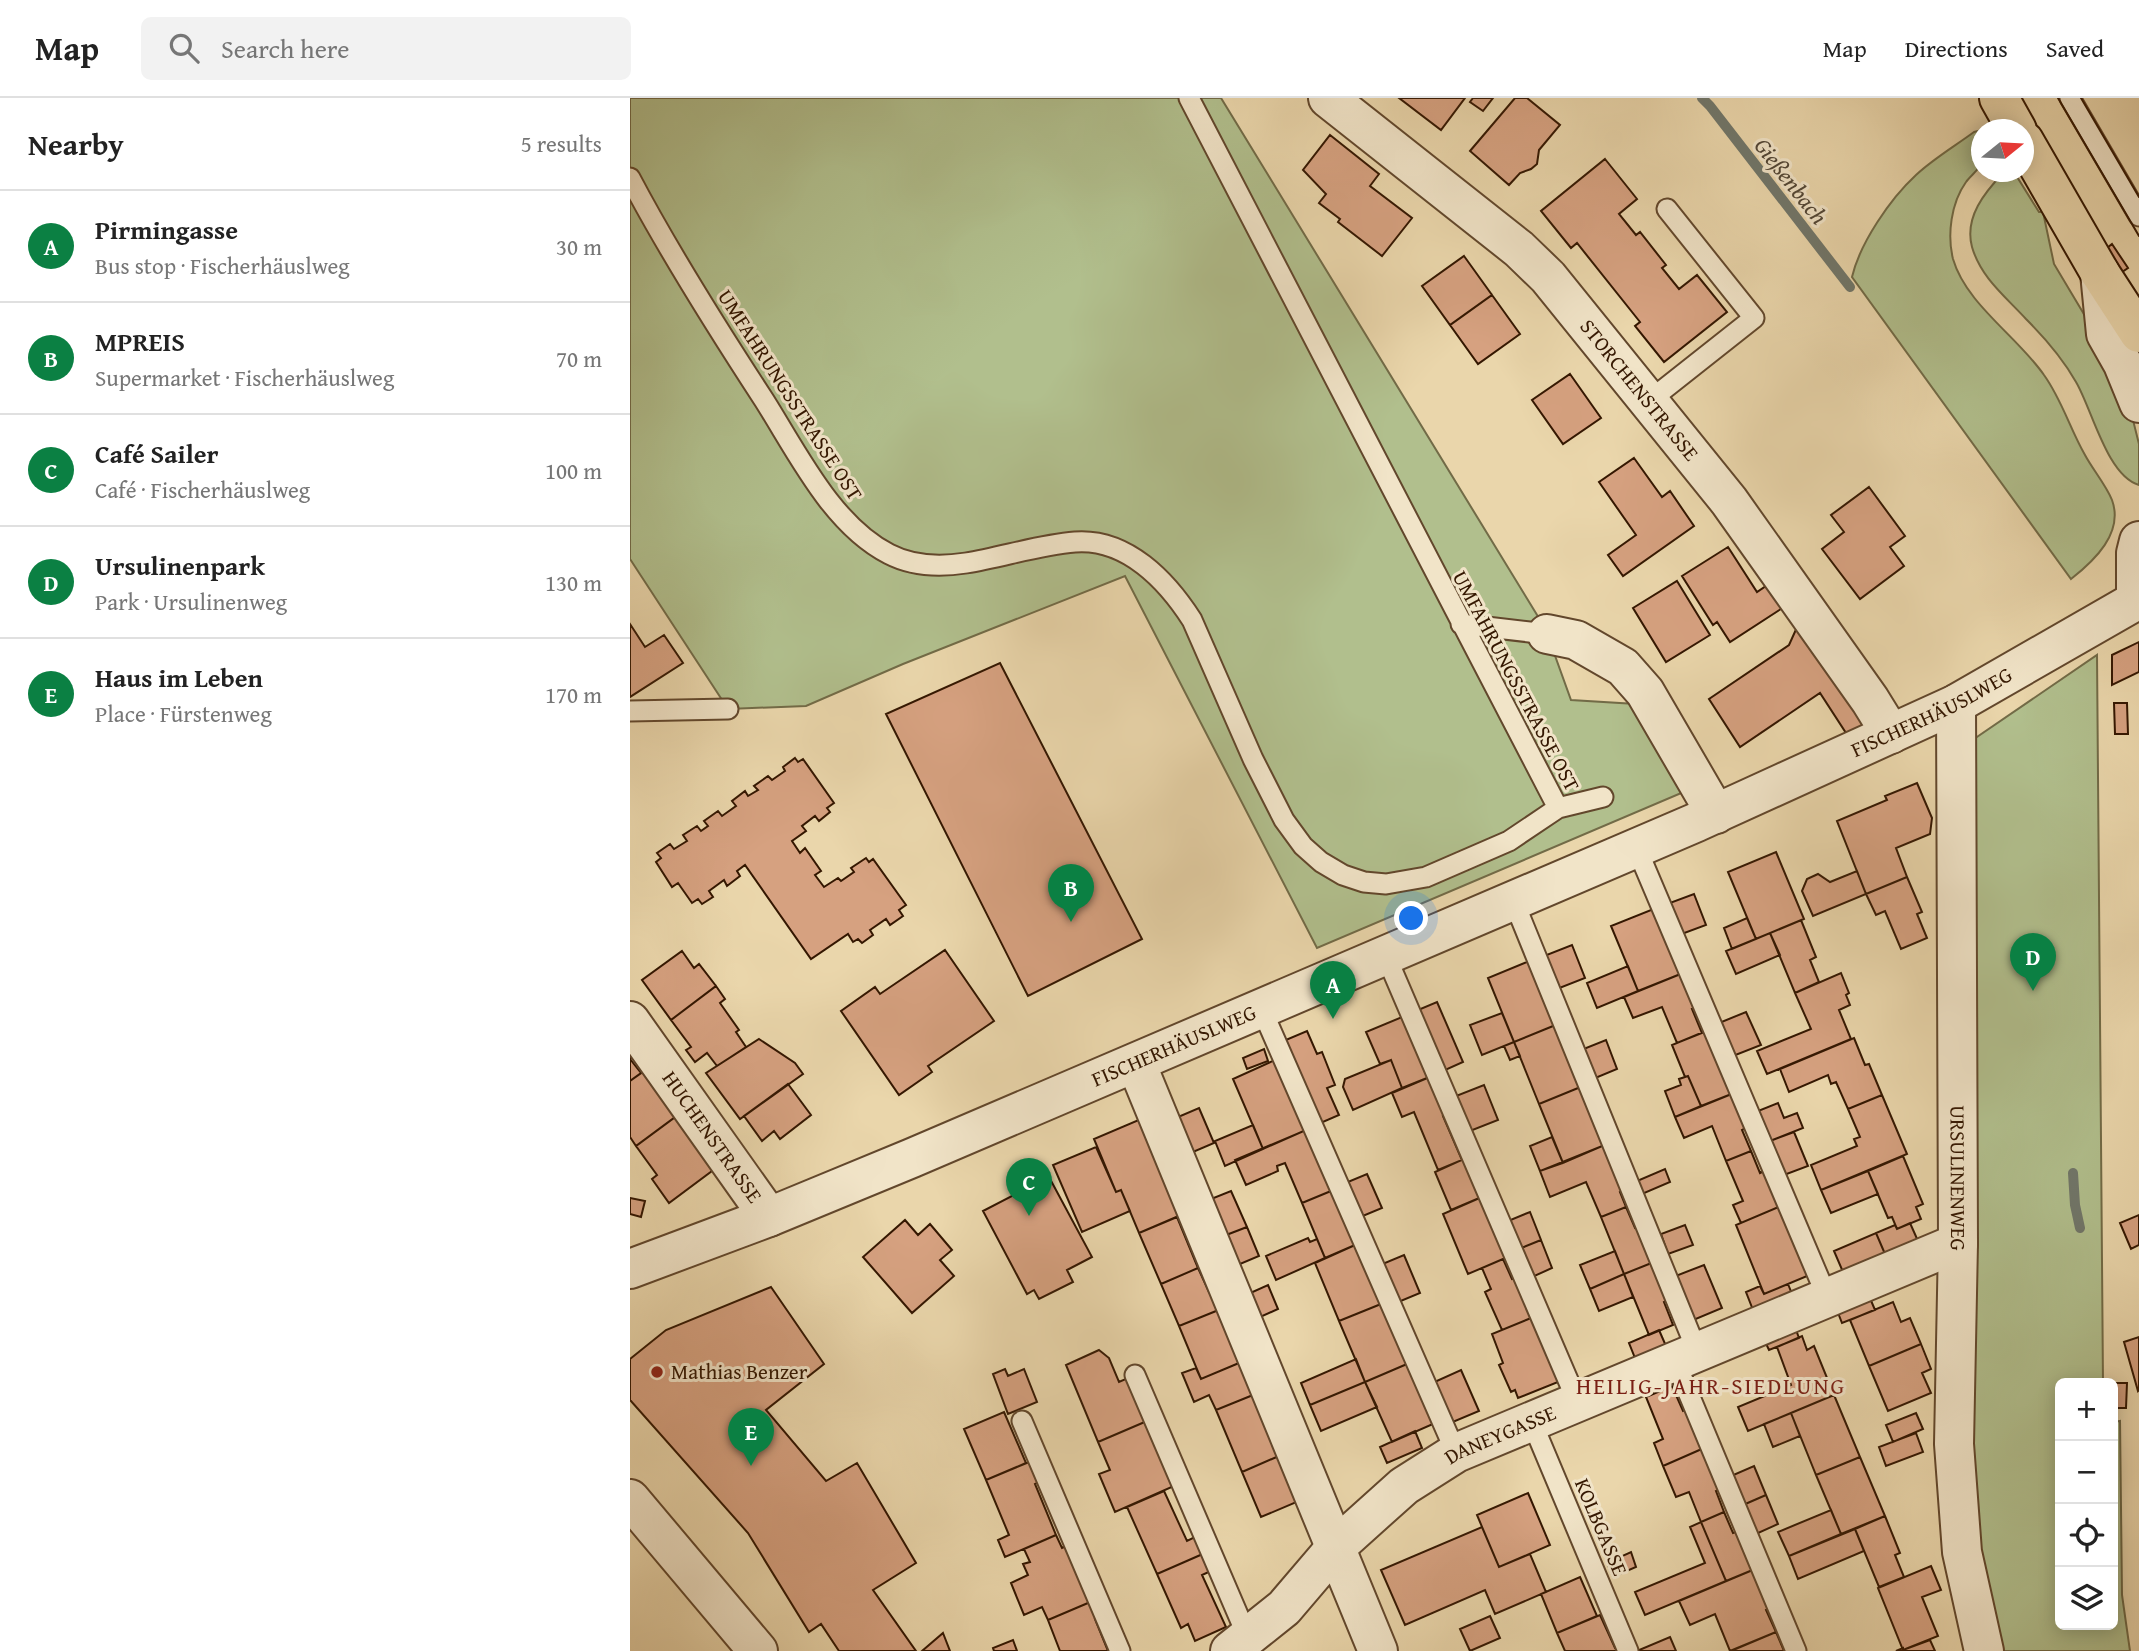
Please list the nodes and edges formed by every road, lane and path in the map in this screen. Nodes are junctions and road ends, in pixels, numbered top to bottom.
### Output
1 (1189, 98) edge
2 (1328, 98) edge
3 (2070, 98) edge
4 (2034, 159) edge
5 (630, 178) edge
6 (1667, 209) dead end
7 (2139, 216) edge
8 (2100, 273) junction
9 (2139, 333) edge
10 (1649, 401) junction
11 (2139, 403) edge
12 (2139, 541) edge
13 (2137, 599) edge
14 (1461, 624) junction
15 (1547, 635) joint
16 (1956, 704) junction
17 (728, 709) dead end
18 (630, 711) edge
19 (1891, 734) junction
20 (1603, 797) dead end
21 (1558, 808) junction
22 (1716, 814) junction
23 (1637, 849) junction
24 (1514, 902) junction
25 (1386, 956) junction
26 (1262, 1010) junction
27 (630, 1021) edge
28 (1136, 1063) junction
29 (769, 1217) junction
30 (1958, 1243) junction
31 (635, 1259) edge
32 (1828, 1297) junction
33 (1686, 1356) junction
34 (1135, 1375) dead end
35 (1577, 1401) junction
36 (1531, 1420) junction
37 (1022, 1421) dead end
38 (1456, 1452) junction
39 (630, 1499) edge
40 (1336, 1547) junction
41 (1239, 1644) edge
42 (758, 1651) edge
43 (1120, 1651) edge
44 (1378, 1651) edge
45 (1628, 1651) edge
46 (1796, 1651) edge
47 (1984, 1651) edge

1 - 14 lane, UMFAHRUNGSSTRASSE OST
2 - 10 street, STORCHENSTRASSE
3 - 7 lane
4 - 8 main road
5 - 21 lane, UMFAHRUNGSSTRASSE OST
6 - 10 lane
8 - 9 main road
8 - 11 street
10 - 19 street, STORCHENSTRASSE
12 - 13 street
13 - 16 street, FISCHERHÄUSLWEG
14 - 15 lane
14 - 21 lane, UMFAHRUNGSSTRASSE OST
15 - 22 street
16 - 19 street, FISCHERHÄUSLWEG
16 - 30 street, URSULINENWEG
17 - 18 lane
19 - 22 street, FISCHERHÄUSLWEG
20 - 21 lane
22 - 23 street, FISCHERHÄUSLWEG
23 - 24 street, FISCHERHÄUSLWEG
23 - 32 lane
24 - 25 street, FISCHERHÄUSLWEG
24 - 33 lane
25 - 26 street, FISCHERHÄUSLWEG
25 - 35 lane
26 - 28 street, FISCHERHÄUSLWEG
26 - 38 lane
27 - 29 street, HUCHENSTRASSE
28 - 29 street, FISCHERHÄUSLWEG
28 - 40 street
29 - 31 street, FISCHERHÄUSLWEG
30 - 32 street, DANEYGASSE
30 - 47 street, URSULINENWEG
32 - 33 street, DANEYGASSE
33 - 35 street, DANEYGASSE
33 - 46 lane
34 - 41 lane, DANEYGASSE
35 - 36 street, DANEYGASSE
36 - 38 street, DANEYGASSE
36 - 45 lane, KOLBGASSE
37 - 43 lane
38 - 40 street, DANEYGASSE
39 - 42 street
40 - 41 street, DANEYGASSE
40 - 44 street

